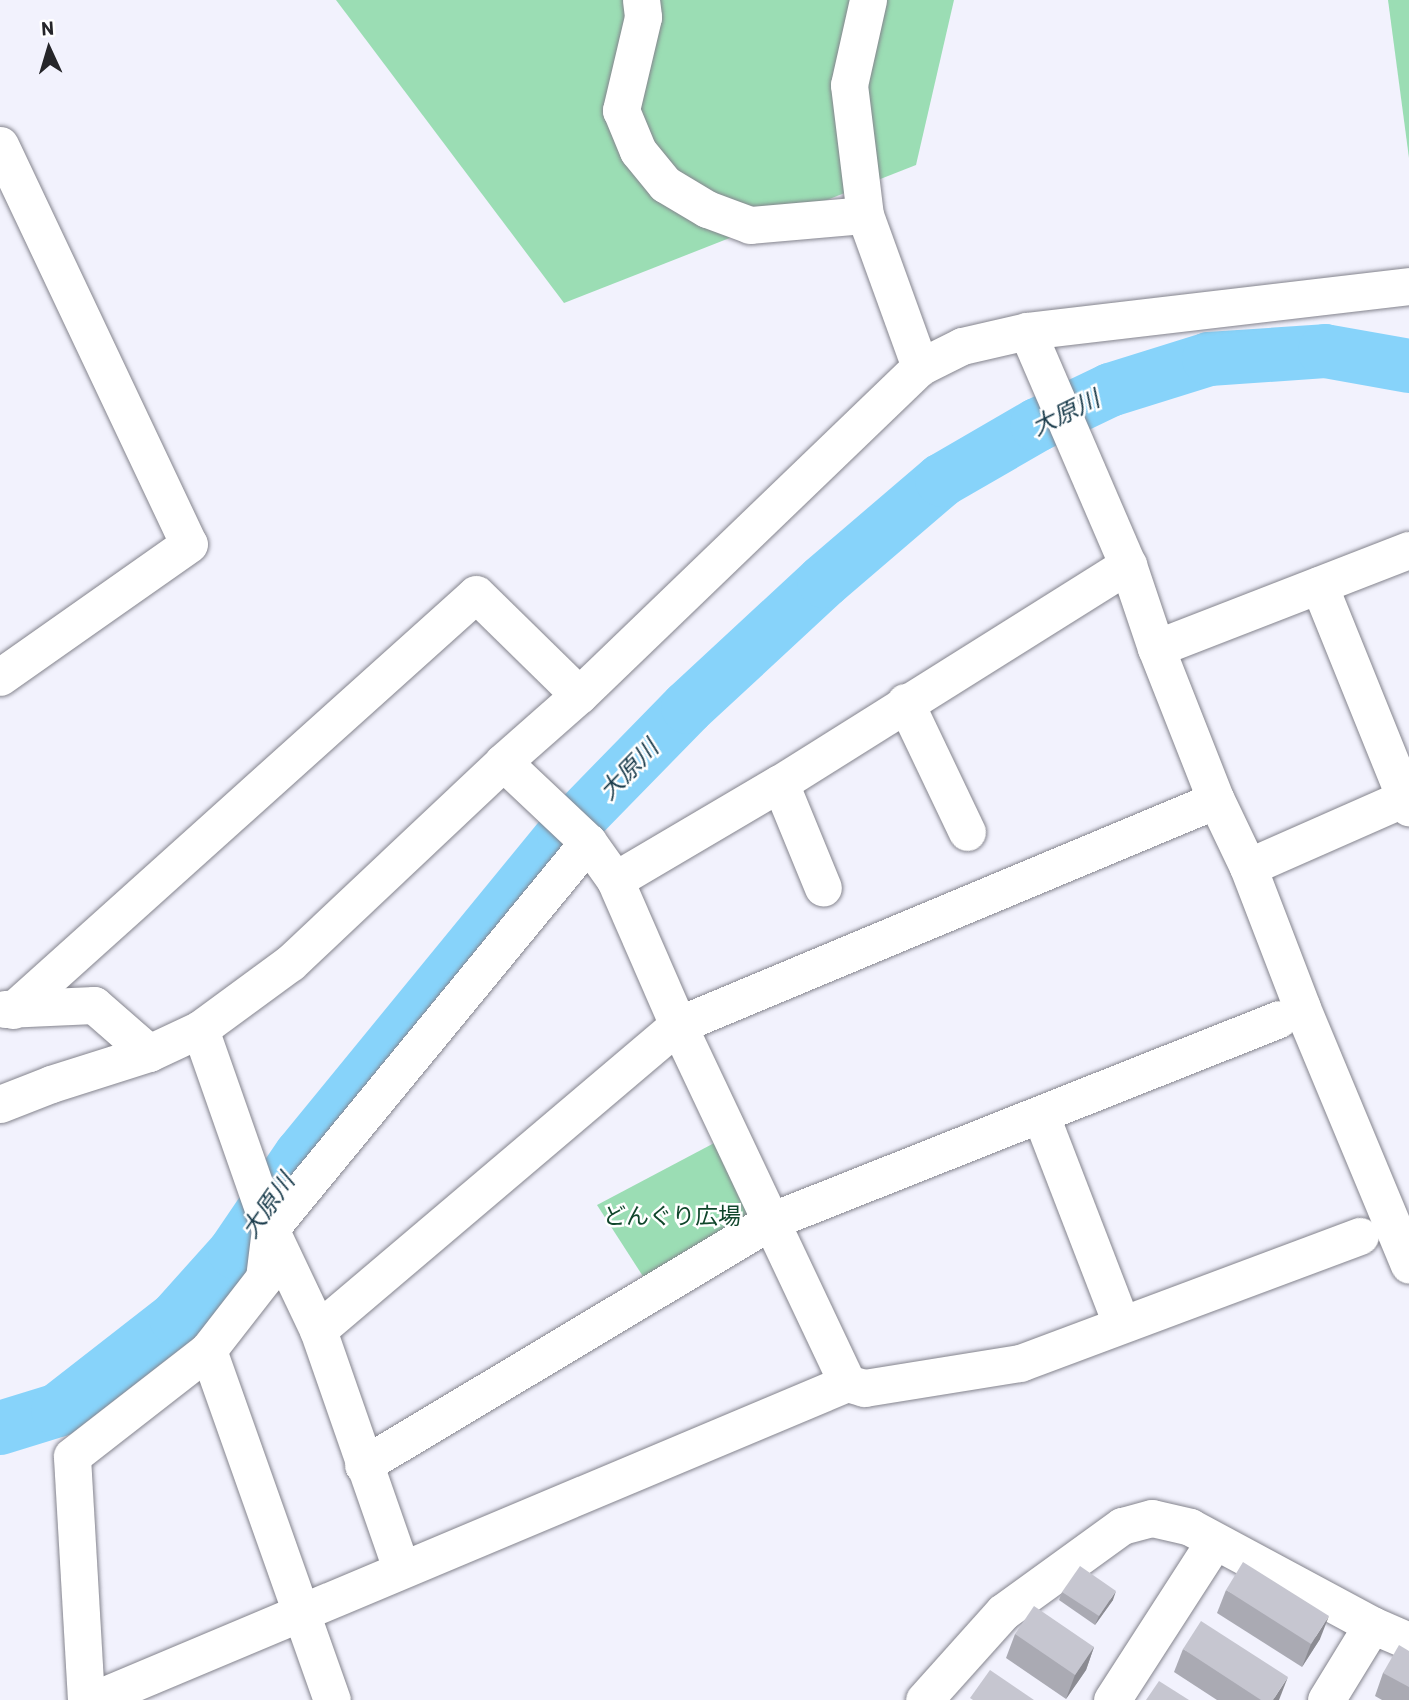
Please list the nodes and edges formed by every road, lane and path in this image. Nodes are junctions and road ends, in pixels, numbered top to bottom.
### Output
1 (641, 0) edge
2 (867, 0) edge
3 (0, 145) edge
4 (865, 215) junction
5 (1409, 286) edge
6 (1027, 331) junction
7 (920, 367) junction
8 (1409, 550) edge
9 (1128, 565) junction
10 (1319, 585) junction
11 (1156, 648) junction
12 (0, 677) edge
13 (579, 695) junction
14 (905, 702) junction
15 (503, 762) junction
16 (780, 783) junction
17 (1216, 800) junction
18 (1408, 801) edge
19 (967, 832) dead end
20 (588, 842) junction
21 (1248, 867) junction
22 (615, 880) junction
23 (823, 888) dead end
24 (4, 1017) edge
25 (1279, 1019) dead end
26 (678, 1025) junction
27 (200, 1030) junction
28 (149, 1053) junction
29 (0, 1104) edge
30 (1041, 1116) junction
31 (773, 1220) junction
32 (270, 1228) junction
33 (1360, 1236) dead end
34 (1409, 1265) edge
35 (1121, 1323) junction
36 (318, 1330) junction
37 (208, 1350) junction
38 (847, 1383) junction
39 (363, 1465) junction
40 (1214, 1542) junction
41 (401, 1569) junction
42 (300, 1611) junction
43 (1372, 1625) junction
44 (1409, 1641) edge
45 (86, 1700) edge
46 (93, 1700) edge
47 (332, 1700) edge
48 (924, 1700) edge
49 (1112, 1700) edge
50 (1326, 1700) edge

1 - 4 street
2 - 4 street
3 - 12 street
4 - 7 street
5 - 6 street
6 - 7 street
6 - 9 street
7 - 13 street
8 - 10 street
9 - 11 street
9 - 14 street
10 - 11 street
10 - 18 street
11 - 17 street
13 - 15 street
13 - 24 street
14 - 16 street
14 - 19 street
15 - 20 street
15 - 27 street
16 - 22 street
16 - 23 street
17 - 21 street
17 - 26 street
18 - 21 street
20 - 22 street
20 - 32 street
21 - 34 street
22 - 26 street
24 - 28 street
25 - 30 street
26 - 31 street
26 - 36 street
27 - 28 street
27 - 32 street
28 - 29 street
30 - 31 street
30 - 35 street
31 - 38 street
31 - 39 street
32 - 36 street
32 - 37 street
33 - 35 street
35 - 38 street
36 - 39 street
37 - 42 street
37 - 45 street
38 - 41 street
39 - 41 street
40 - 43 street
40 - 48 street
40 - 49 street
41 - 42 street
42 - 46 street
42 - 47 street
43 - 44 street
43 - 50 street

